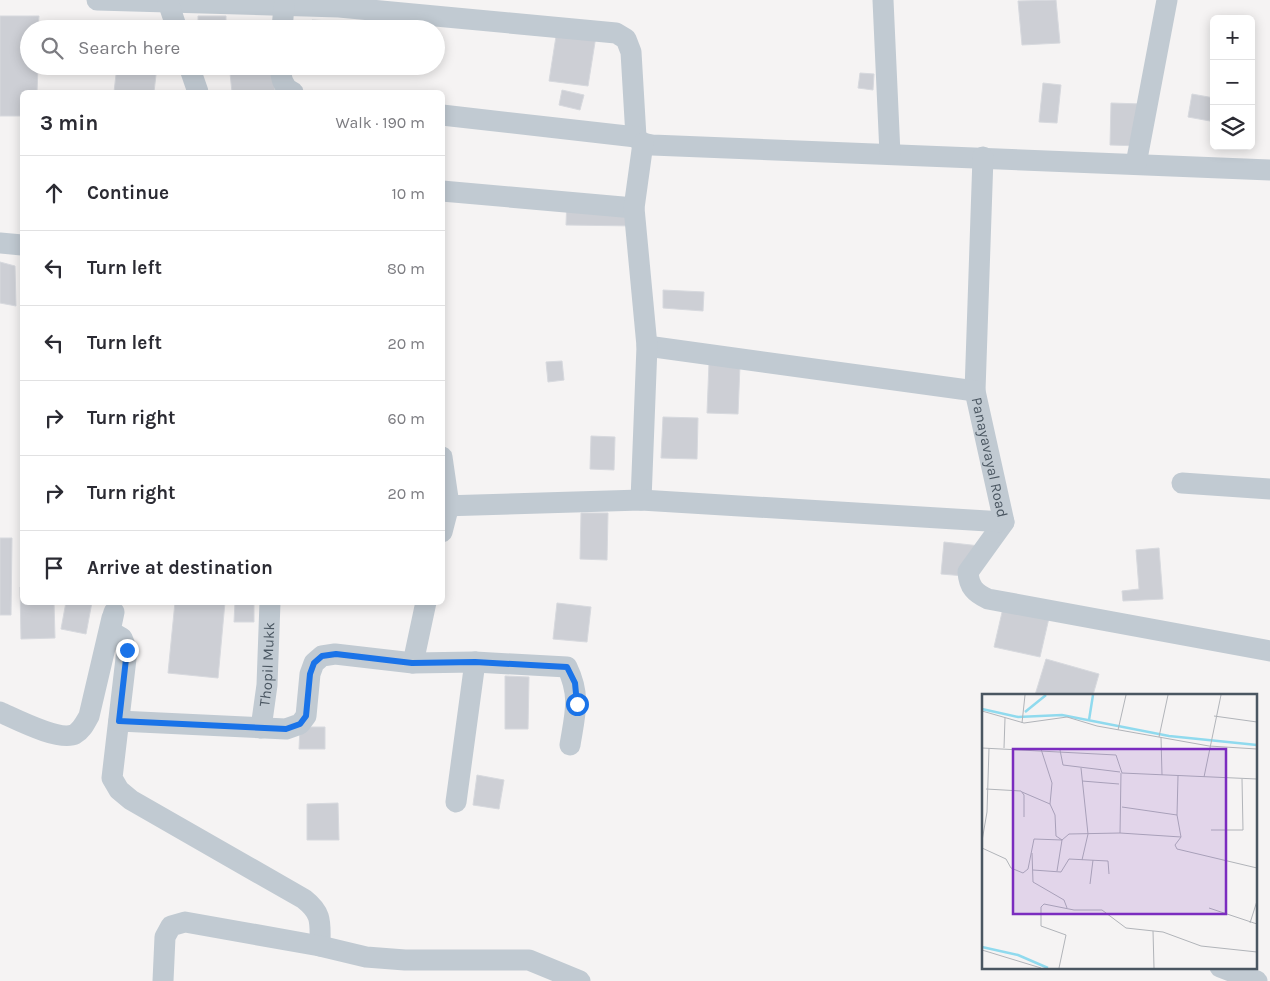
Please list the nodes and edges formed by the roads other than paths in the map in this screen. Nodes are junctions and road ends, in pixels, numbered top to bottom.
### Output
1 (97, 0) edge
2 (883, 0) edge
3 (1167, 0) edge
4 (168, 2) junction
5 (284, 6) junction
6 (174, 20) edge
7 (283, 20) edge
8 (192, 75) edge
9 (281, 75) edge
10 (197, 90) edge
11 (287, 90) edge
12 (445, 115) edge
13 (640, 140) junction
14 (890, 154) junction
15 (983, 157) junction
16 (1136, 164) junction
17 (1270, 170) edge
18 (445, 192) edge
19 (634, 208) junction
20 (0, 244) edge
21 (20, 244) edge
22 (647, 346) junction
23 (975, 391) junction
24 (1182, 483) dead end
25 (1270, 489) edge
26 (641, 500) junction
27 (446, 506) edge
28 (1004, 522) junction
29 (270, 605) edge
30 (425, 605) edge
31 (114, 607) edge
32 (1270, 651) edge
33 (475, 662) junction
34 (412, 663) junction
35 (0, 712) edge
36 (119, 721) junction
37 (261, 728) junction
38 (570, 744) dead end
39 (456, 802) dead end
40 (320, 946) junction
41 (1223, 968) edge
42 (163, 981) edge
43 (580, 981) edge
44 (1258, 981) edge

1 - 4 street
2 - 14 street
3 - 16 street
4 - 5 street
4 - 6 street
5 - 7 street
5 - 13 street
8 - 10 street
9 - 11 street
12 - 13 street
13 - 14 street
13 - 19 street
14 - 15 street
15 - 16 street
15 - 23 street, Panayavayal Road
16 - 17 street
18 - 19 street
19 - 22 street
20 - 21 street
22 - 23 street
22 - 26 street
23 - 28 street, Panayavayal Road
24 - 25 street
26 - 27 street
26 - 28 street
28 - 32 street, Panayavayal Road
29 - 37 street, Thopil Mukk
30 - 34 street
31 - 35 street
31 - 36 street
33 - 34 street
33 - 38 street
33 - 39 street
34 - 37 street
36 - 37 street
36 - 40 street
40 - 42 street
40 - 43 street
41 - 44 street

